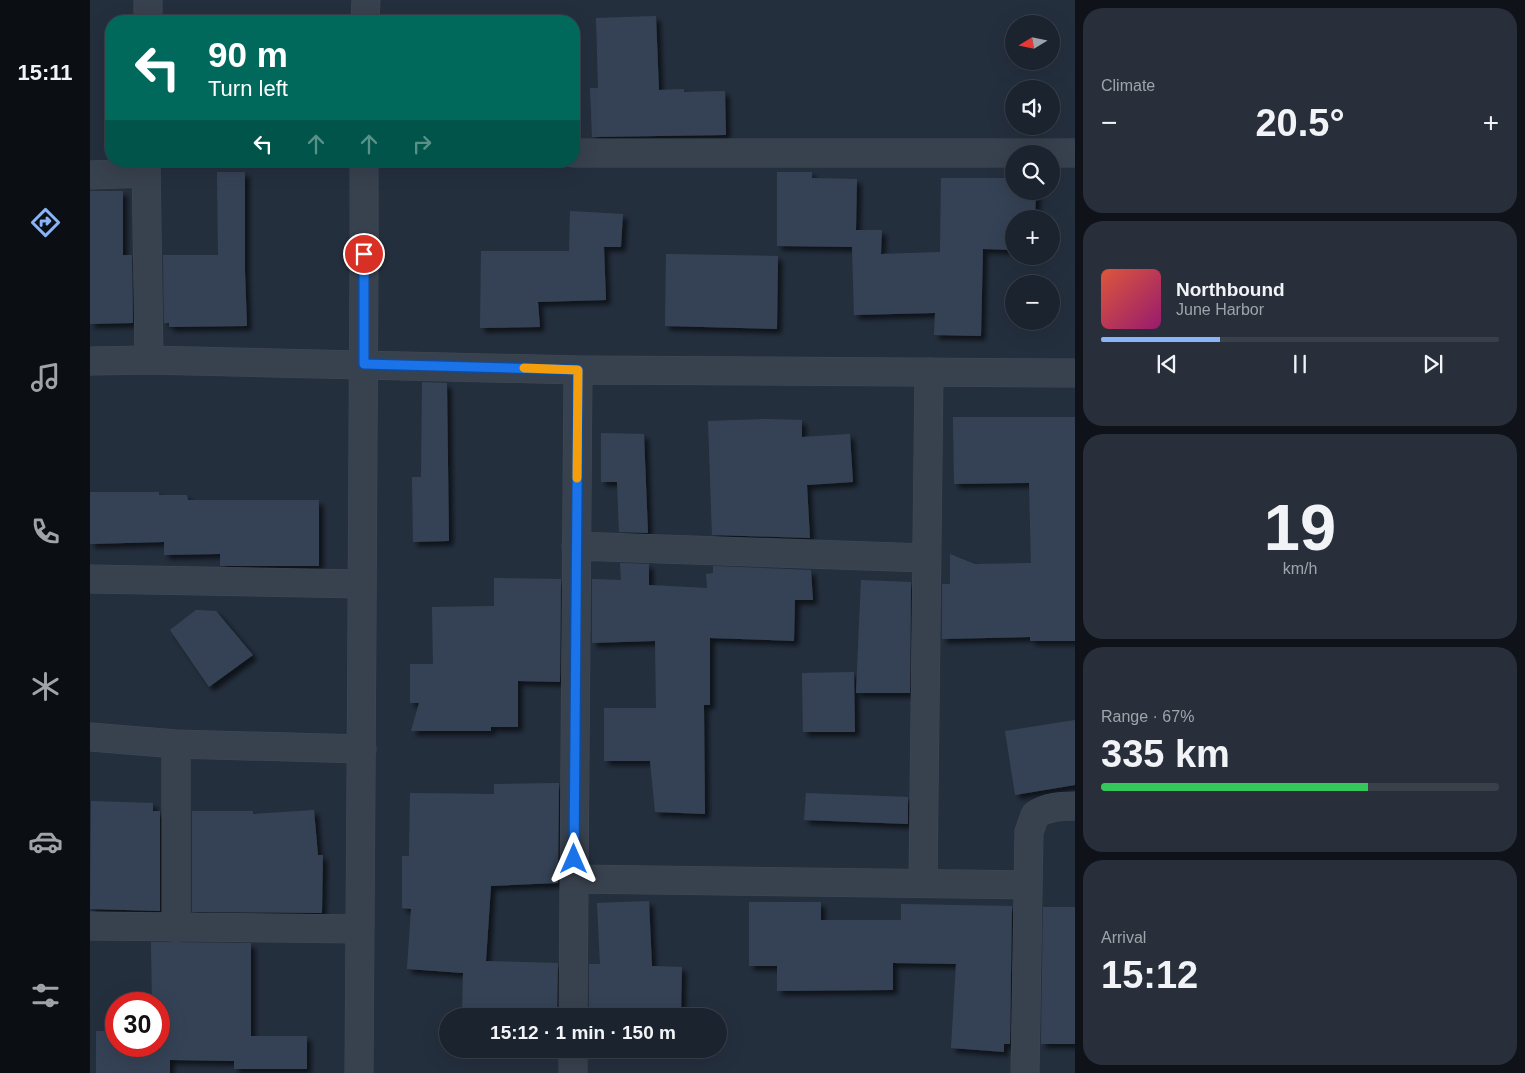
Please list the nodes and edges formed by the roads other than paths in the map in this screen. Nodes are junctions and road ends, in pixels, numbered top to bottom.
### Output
1 (148, 0) edge
2 (366, 0) edge
3 (148, 15) edge
4 (365, 15) edge
5 (580, 153) edge
6 (1075, 154) edge
7 (146, 167) edge
8 (364, 167) edge
9 (90, 175) edge
10 (149, 360) junction
11 (90, 361) edge
12 (364, 364) junction
13 (578, 370) junction
14 (929, 372) junction
15 (1075, 373) edge
16 (576, 546) junction
17 (926, 558) junction
18 (90, 579) edge
19 (361, 584) junction
20 (90, 737) edge
21 (176, 744) junction
22 (362, 750) junction
23 (1075, 806) edge
24 (574, 879) junction
25 (923, 883) junction
26 (1028, 885) junction
27 (90, 926) edge
28 (176, 928) junction
29 (359, 929) junction
30 (573, 1008) edge
31 (573, 1058) edge
32 (359, 1073) edge
33 (573, 1073) edge
34 (1025, 1073) edge

1 - 3 street
2 - 4 street
5 - 6 street
7 - 9 street
7 - 10 street
8 - 12 street
10 - 11 street
10 - 12 street
12 - 13 street
12 - 19 street
13 - 14 street
13 - 16 street
14 - 15 street
14 - 17 street
16 - 17 street
16 - 24 street
17 - 25 street
18 - 19 street
19 - 22 street
20 - 21 street
21 - 22 street
21 - 28 street
22 - 29 street
23 - 26 street
24 - 25 street
24 - 30 street
25 - 26 street
26 - 34 street
27 - 28 street
28 - 29 street
29 - 32 street
31 - 33 street

